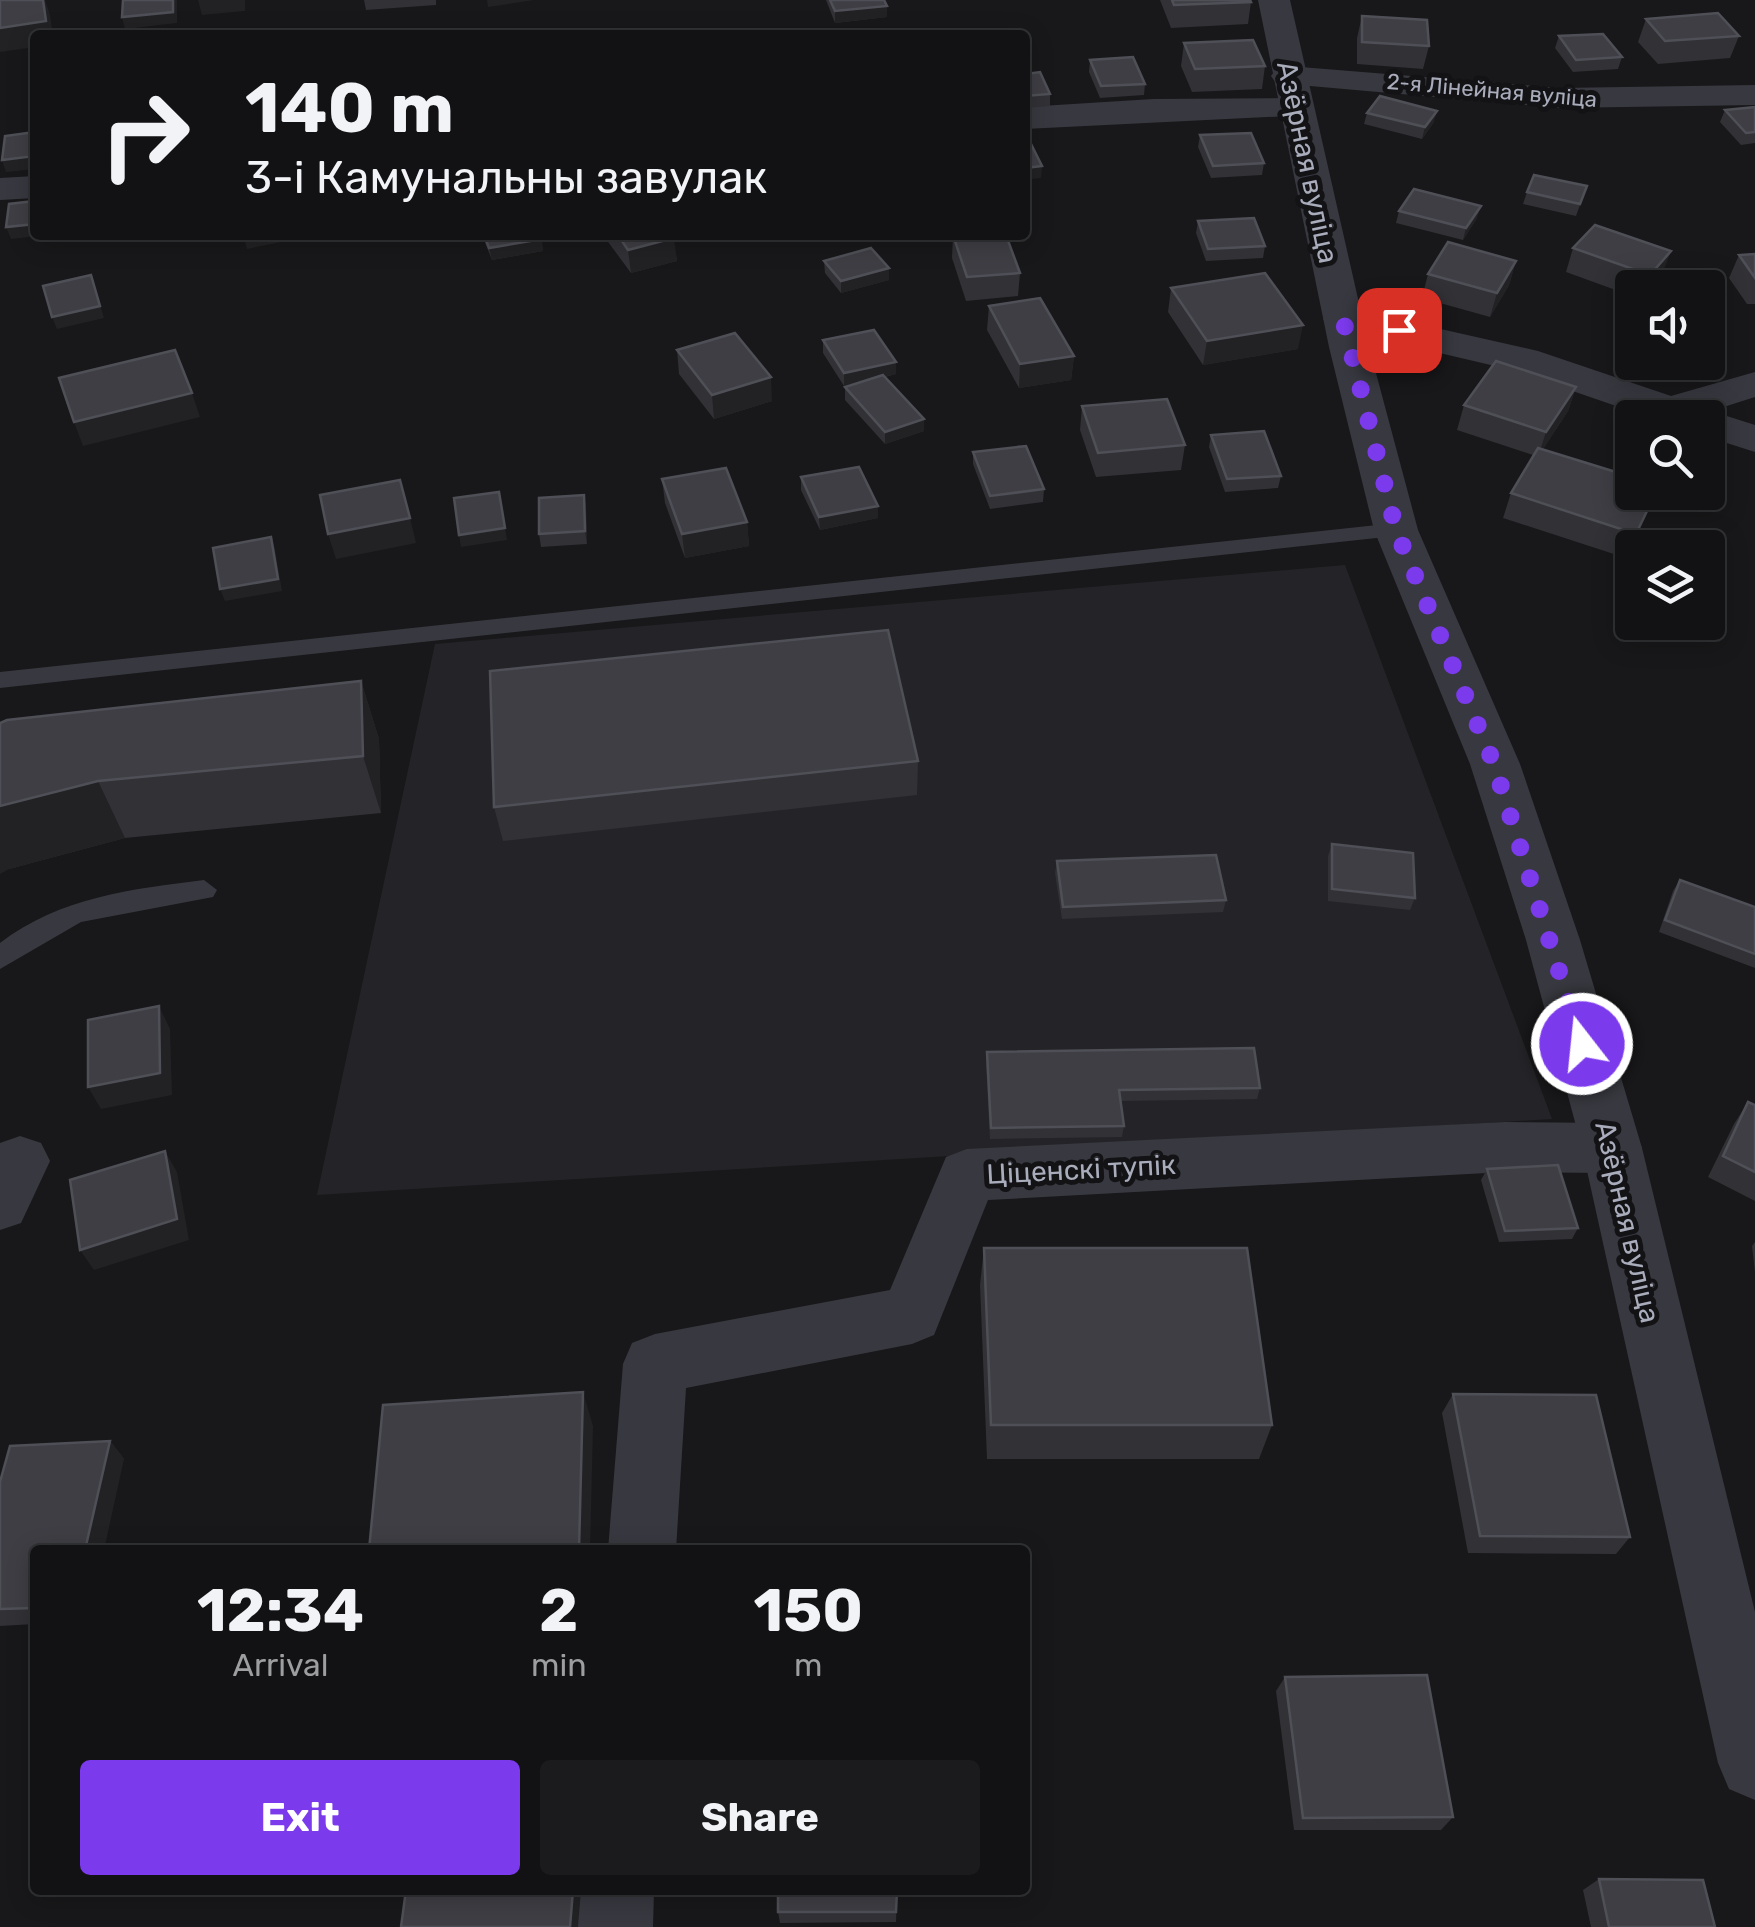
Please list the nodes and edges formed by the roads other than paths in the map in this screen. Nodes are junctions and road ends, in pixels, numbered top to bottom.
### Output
1 (1274, 0) edge
2 (1292, 92) junction
3 (1755, 94) edge
4 (1030, 118) edge
5 (30, 187) edge
6 (0, 189) edge
7 (1343, 319) junction
8 (1755, 384) edge
9 (1641, 400) edge
10 (1724, 400) edge
11 (1725, 429) edge
12 (1755, 439) edge
13 (1396, 530) junction
14 (0, 680) edge
15 (204, 890) dead end
16 (0, 958) edge
17 (1612, 1148) junction
18 (642, 1545) edge
19 (1755, 1763) edge
20 (616, 1895) edge
21 (614, 1927) edge

1 - 2 street, Азёрная вуліца
2 - 3 street, 2-я Лінейная вуліца
2 - 4 street, 2-я Лінейная вуліца
2 - 7 street, Азёрная вуліца
5 - 6 street
7 - 9 street
7 - 13 street, Азёрная вуліца
8 - 10 street
11 - 12 street
13 - 14 lane
13 - 17 street, Азёрная вуліца
15 - 16 lane
17 - 18 street, Ціценскі тупік
17 - 19 street, Азёрная вуліца
20 - 21 street

